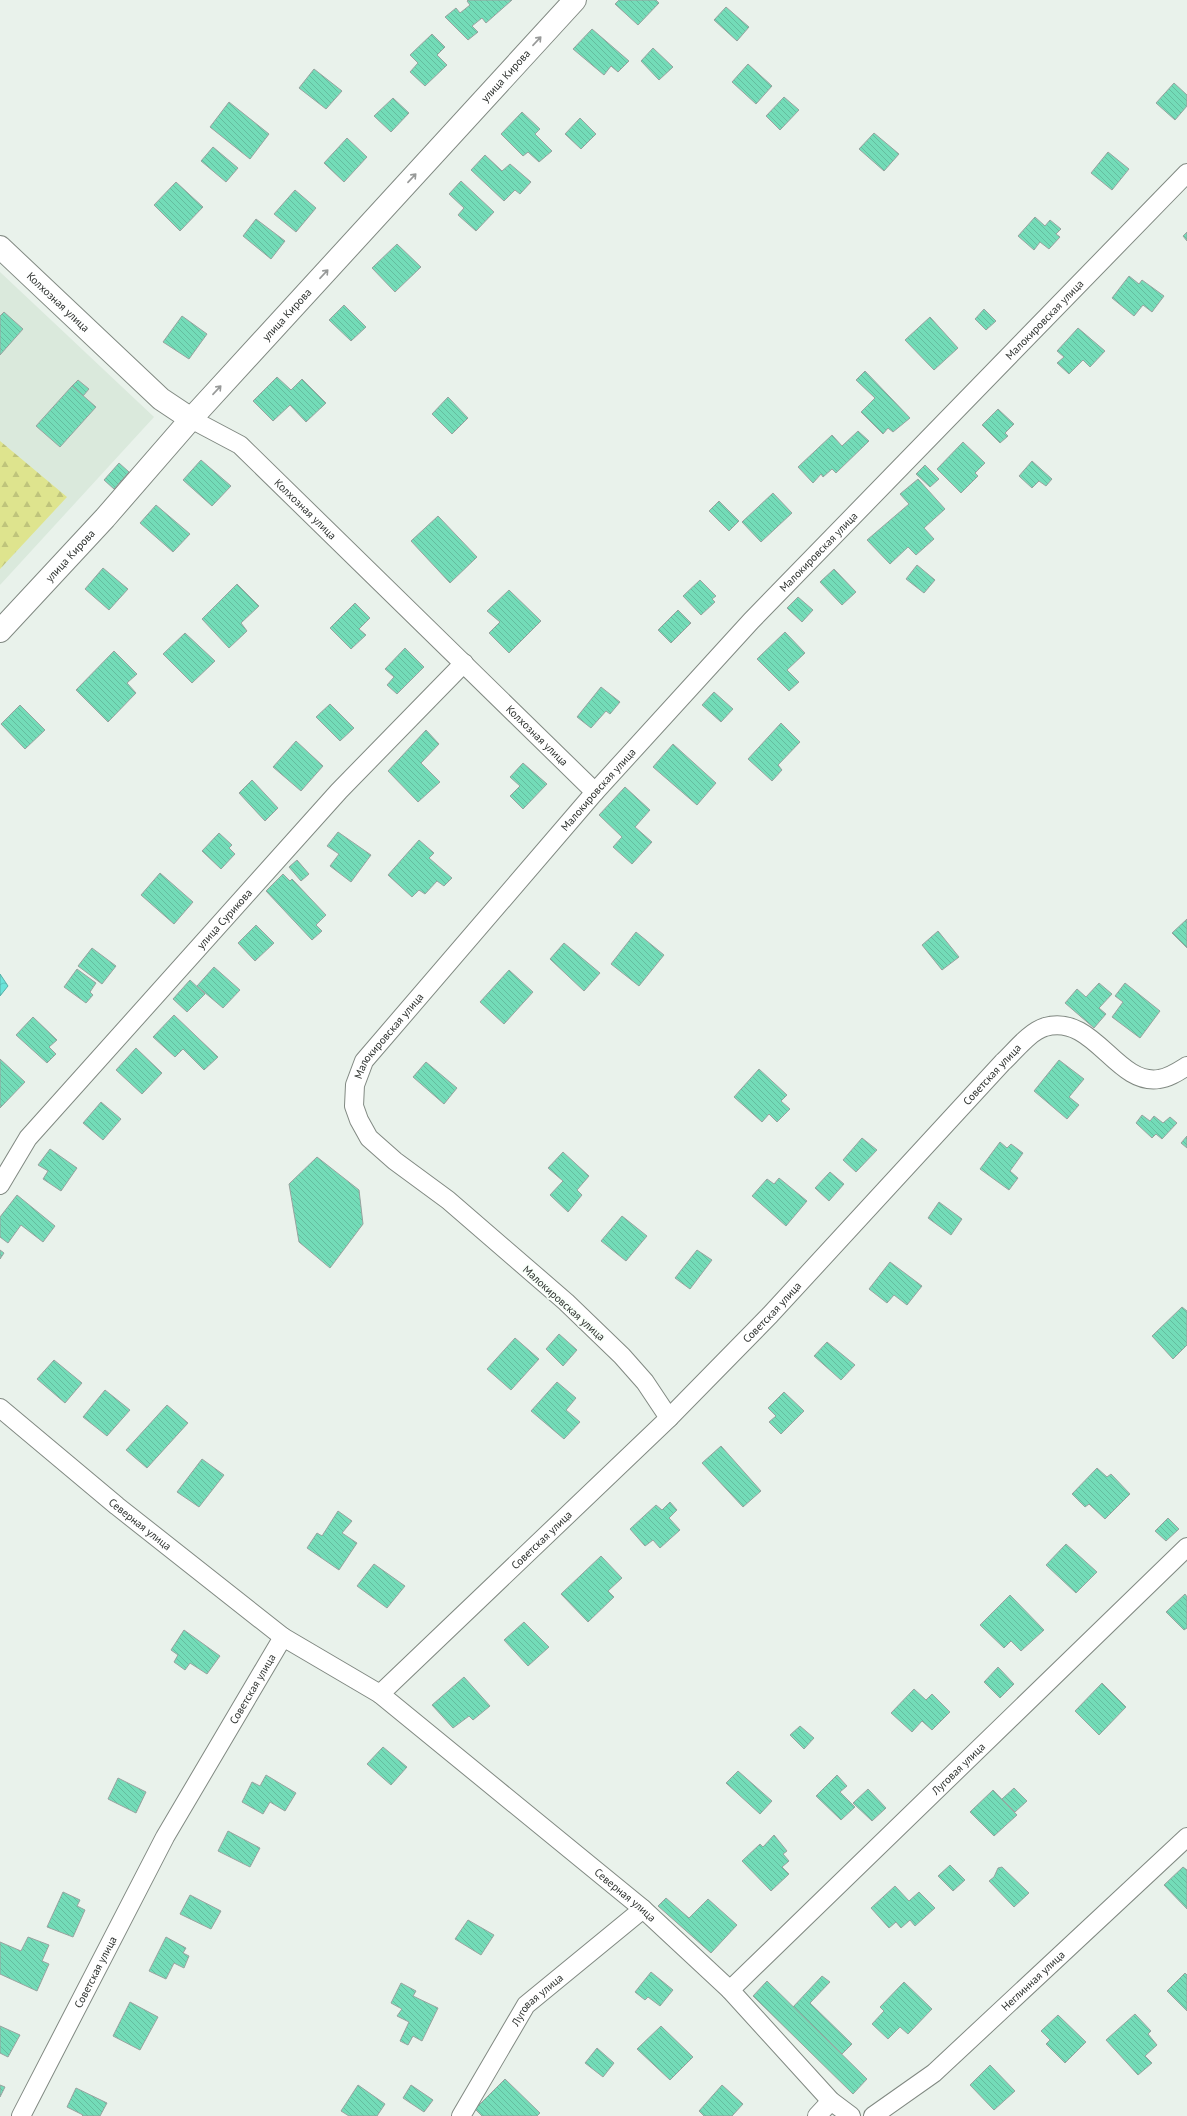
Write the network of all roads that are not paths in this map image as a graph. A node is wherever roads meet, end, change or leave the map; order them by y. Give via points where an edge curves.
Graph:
1 (575, 0) edge
2 (1187, 173) edge
3 (0, 247) edge
4 (191, 419) junction
5 (0, 631) edge
6 (464, 663) junction
7 (595, 792) junction
8 (1187, 1066) edge
9 (0, 1185) edge
10 (0, 1408) edge
11 (669, 1418) junction
12 (1187, 1547) edge
13 (283, 1637) junction
14 (380, 1694) junction
15 (1187, 1837) edge
16 (643, 1909) junction
17 (730, 1990) junction
18 (831, 2101) junction
19 (21, 2116) edge
20 (461, 2116) edge
21 (817, 2116) edge
22 (851, 2116) edge
23 (873, 2116) edge

4 -> 1 street, улица Кирова
2 - 7 street, Малокировская улица via 751,621
3 - 4 street, Колхозная улица via 161,399
4 - 5 street, улица Кирова via 105,518
4 - 6 street, Колхозная улица via 240,445
6 - 7 street, Колхозная улица
6 - 9 street, улица Сурикова via 339,791 48,1115 28,1138
7 - 11 street, Малокировская улица via 364,1061 355,1085 354,1106 369,1138 395,1161 448,1200 566,1302 622,1356 645,1382
8 - 11 street, Советская улица via 1159,1079 1146,1078 1134,1074 1090,1037 1075,1029 1060,1025 1044,1027 1030,1036 770,1316
10 - 13 street, Северная улица via 117,1506
11 - 14 street, Советская улица
12 - 17 street, Луговая улица
13 - 14 street
13 - 19 street, Советская улица via 165,1837
14 - 16 street, Северная улица
15 - 23 street, Неглинная улица via 934,2073
16 - 17 street, Северная улица
16 - 20 street, Луговая улица via 526,2005
17 - 18 street, Северная улица
18 - 21 street
18 - 22 street, Северная улица

